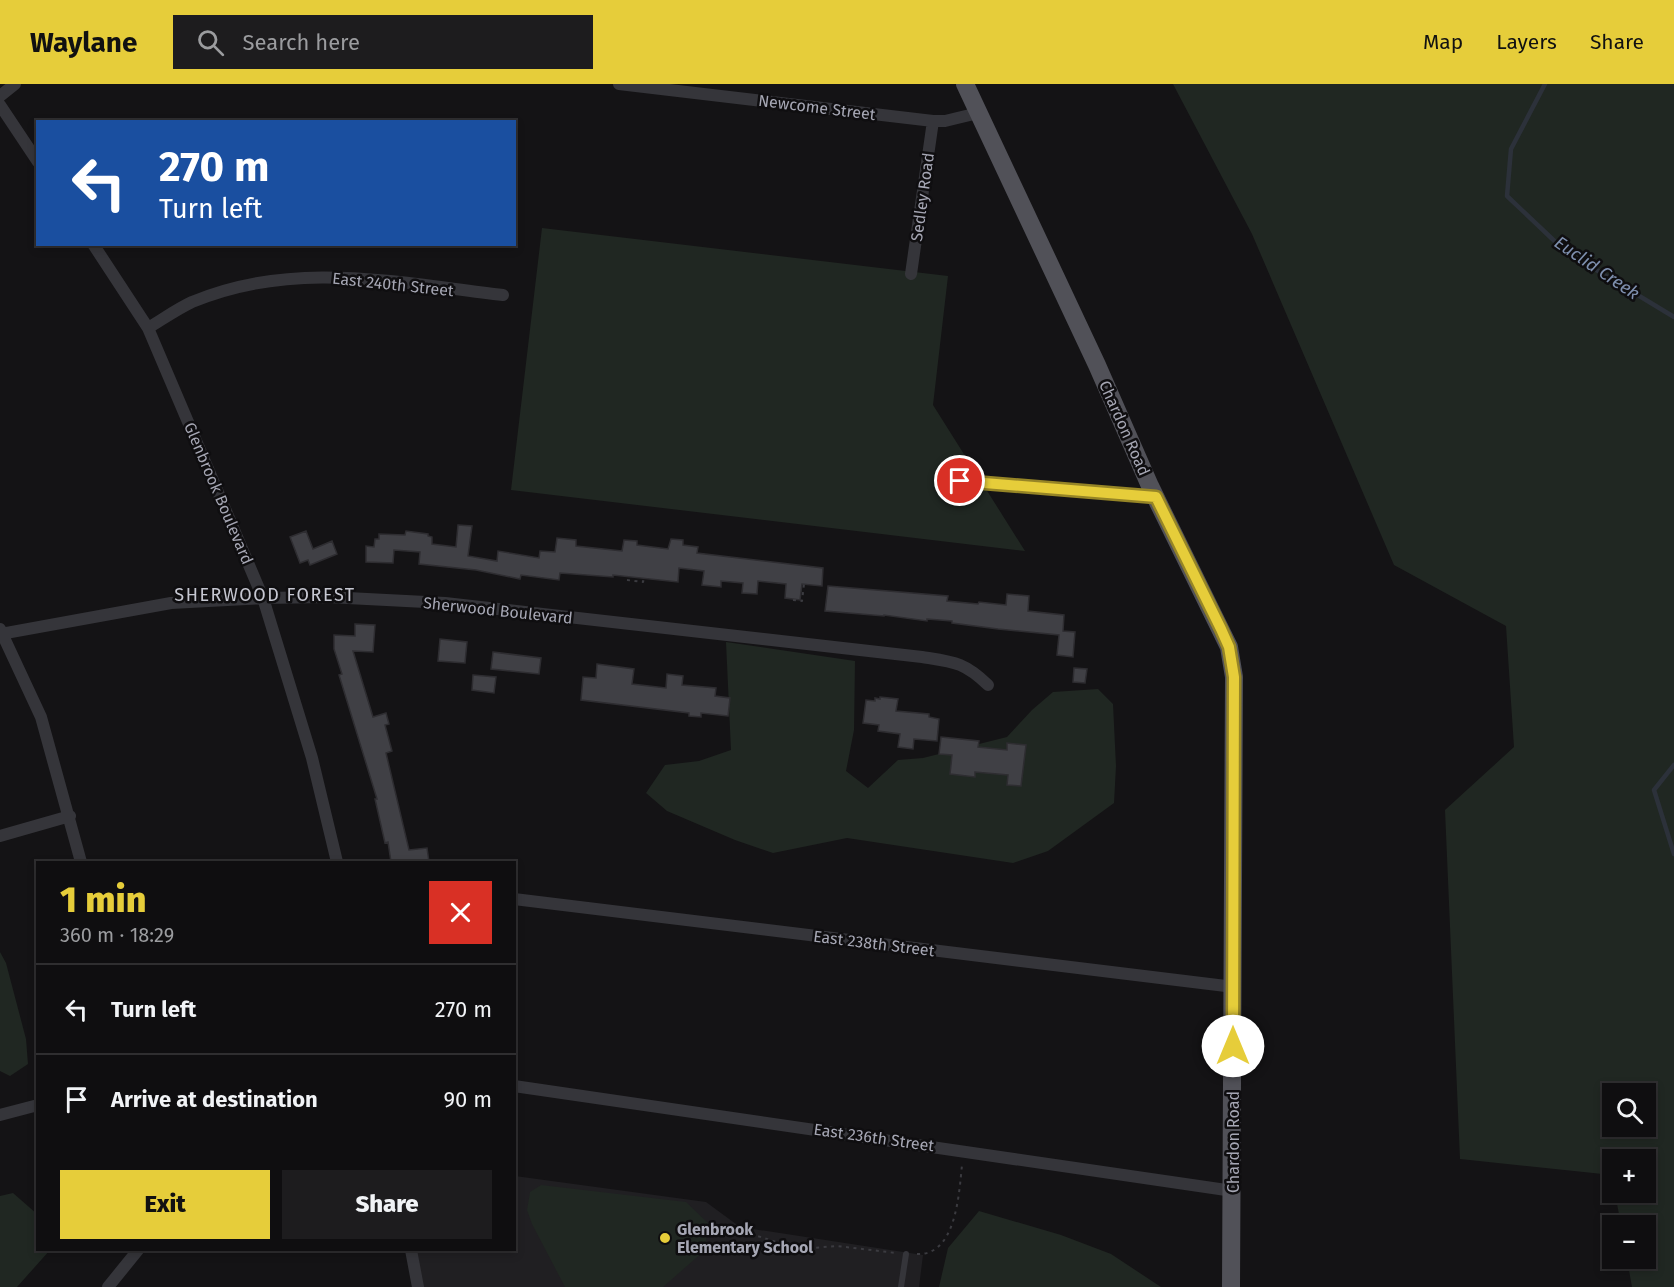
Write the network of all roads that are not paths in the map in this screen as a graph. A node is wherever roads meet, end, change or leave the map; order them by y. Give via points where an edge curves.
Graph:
1 (15, 84) edge
2 (619, 84) edge
3 (965, 84) edge
4 (0, 96) edge
5 (0, 105) edge
6 (978, 113) junction
7 (933, 121) junction
8 (36, 159) edge
9 (94, 246) edge
10 (911, 274) dead end
11 (503, 296) dead end
12 (148, 328) junction
13 (960, 481) dead end
14 (1156, 497) junction
15 (263, 598) junction
16 (1, 632) edge
17 (988, 685) dead end
18 (69, 816) junction
19 (0, 836) edge
20 (81, 861) edge
21 (337, 861) edge
22 (516, 898) edge
23 (1234, 987) junction
24 (516, 1086) edge
25 (36, 1106) edge
26 (0, 1115) edge
27 (1233, 1191) junction
28 (137, 1251) edge
29 (411, 1251) edge
30 (906, 1254) road end
31 (108, 1287) edge
32 (419, 1287) edge
33 (901, 1287) edge
34 (1232, 1287) edge

1 - 4 street
2 - 7 street, Newcome Street
3 - 6 main road, Chardon Road
5 - 8 street
6 - 7 street, Newcome Street
6 - 14 main road, Chardon Road
7 - 10 street, Sedley Road
9 - 12 street, Glenbrook Boulevard
11 - 12 street, East 240th Street via 342,276 282,278 191,303
12 - 15 street, Glenbrook Boulevard
13 - 14 lane
14 - 23 main road, Chardon Road via 1229,647 1234,677
15 - 16 street, Sherwood Boulevard via 171,603
15 - 17 street, Sherwood Boulevard via 444,603 922,657 966,666
15 - 21 street, Glenbrook Boulevard via 312,758
16 - 18 street via 40,717
18 - 19 street
18 - 20 street
22 - 23 street, East 238th Street
23 - 27 main road, Chardon Road
24 - 27 street, East 236th Street
25 - 26 street
27 - 34 main road, Chardon Road
28 - 31 street
29 - 32 street
30 - 33 lane

